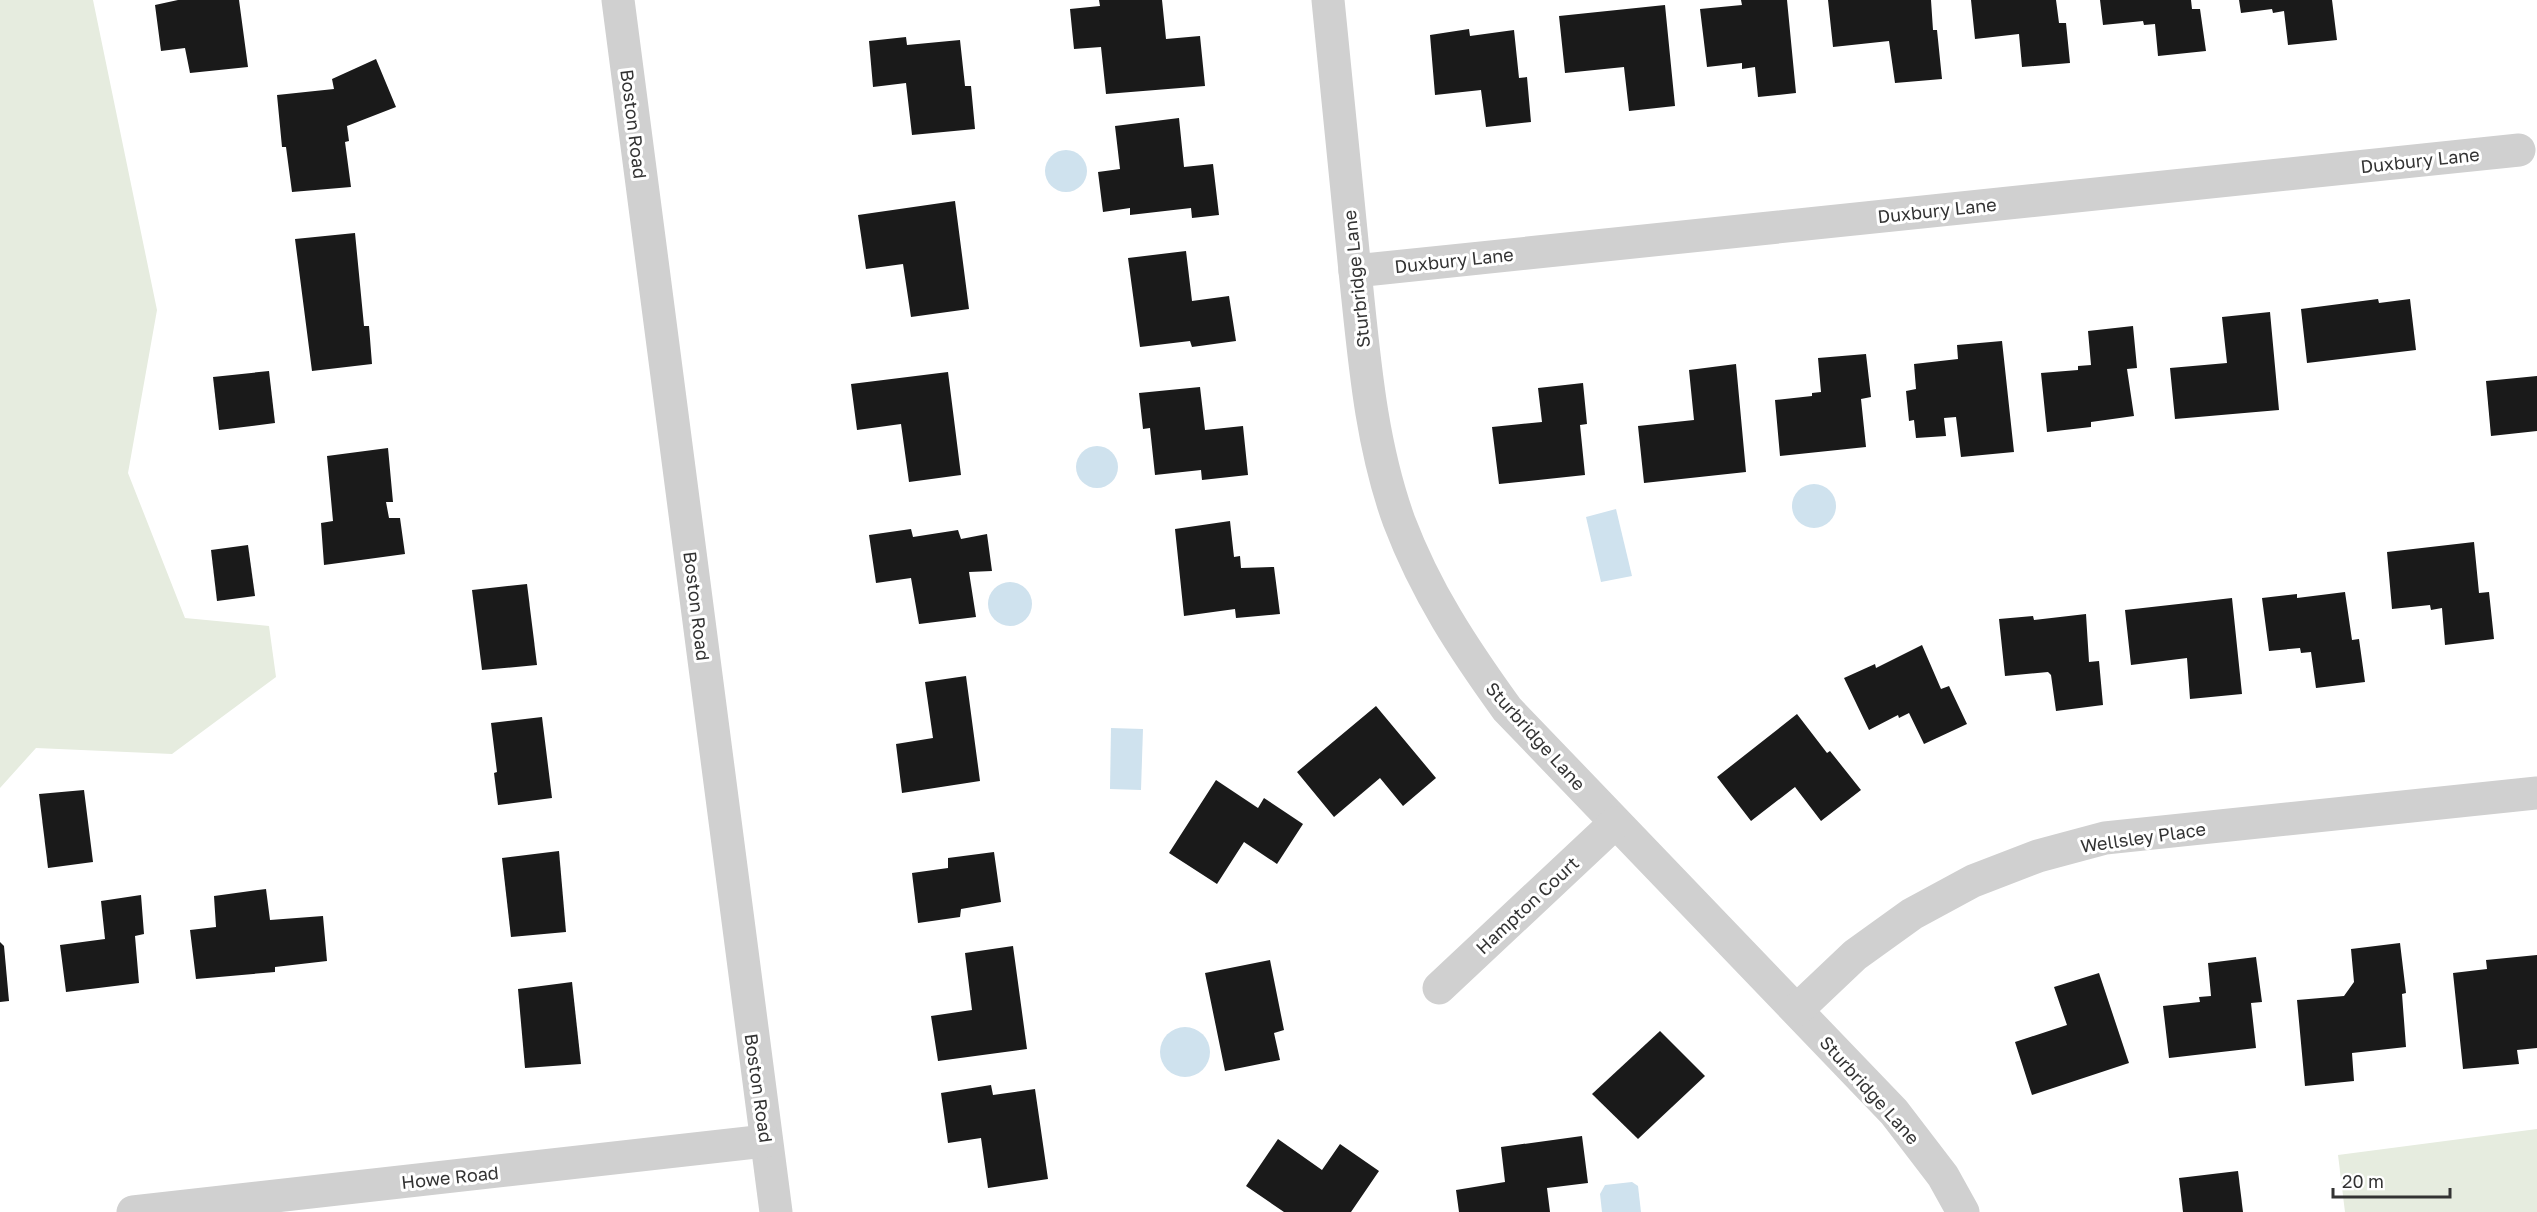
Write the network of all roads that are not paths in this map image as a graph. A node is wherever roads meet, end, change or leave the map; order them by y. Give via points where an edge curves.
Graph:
1 (618, 0) edge
2 (1328, 0) edge
3 (2519, 150) dead end
4 (1355, 271) junction
5 (2537, 794) edge
6 (1615, 822) junction
7 (1439, 988) dead end
8 (1797, 1010) junction
9 (766, 1142) junction
10 (133, 1212) edge
11 (776, 1212) edge
12 (1963, 1212) edge

1 - 9 street, Boston Road
2 - 4 street, Sturbridge Lane
3 - 4 street, Duxbury Lane
4 - 6 street, Sturbridge Lane via 1378,446 1399,520 1429,590 1462,647 1507,709
5 - 8 street, Wellsley Place via 2105,838 2038,856 1973,881 1912,914 1855,955
6 - 7 street, Hampton Court
6 - 8 street, Sturbridge Lane
8 - 12 street, Sturbridge Lane via 1894,1112 1943,1176
9 - 10 street, Howe Road
9 - 11 street, Boston Road

